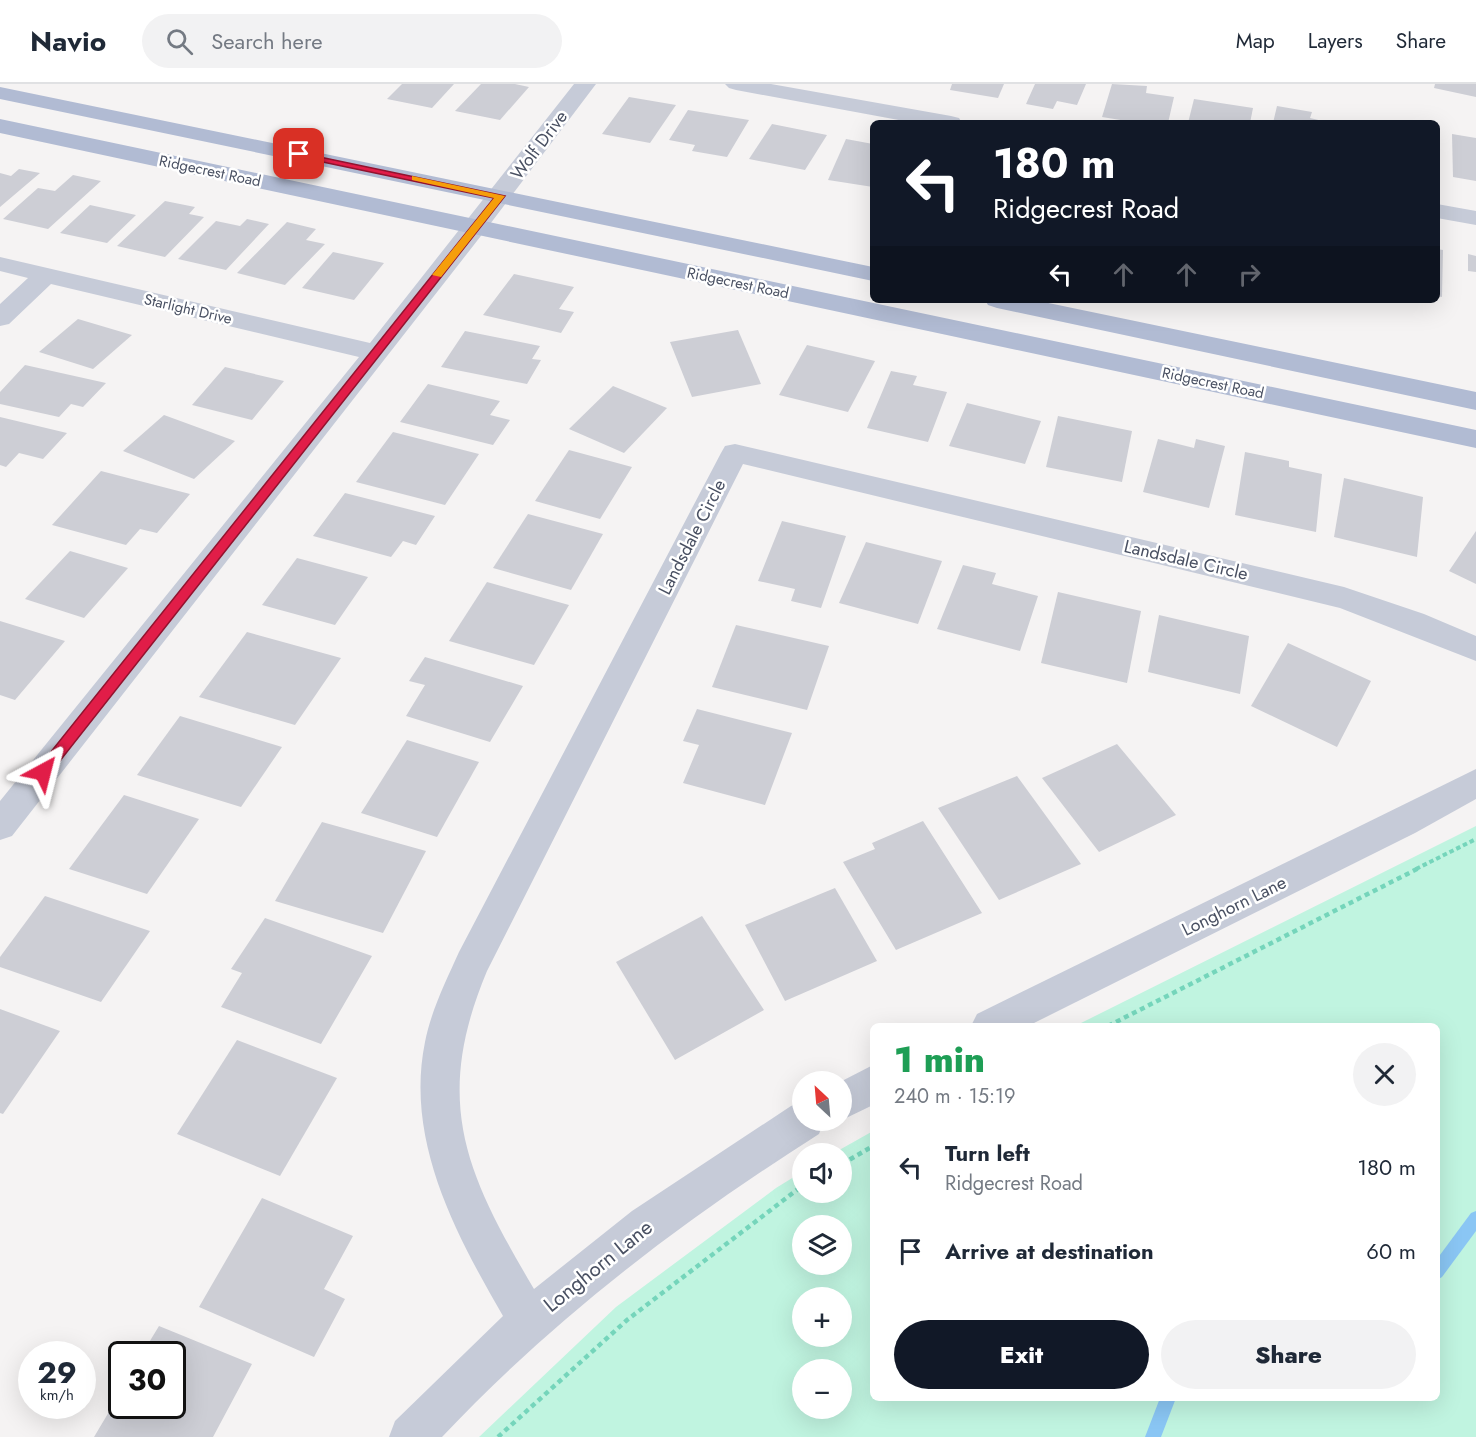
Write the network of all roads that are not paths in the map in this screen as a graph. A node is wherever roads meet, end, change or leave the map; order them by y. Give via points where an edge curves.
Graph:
1 (585, 84) edge
2 (736, 84) edge
3 (0, 93) edge
4 (934, 120) edge
5 (0, 126) edge
6 (500, 196) junction
7 (1440, 212) edge
8 (1476, 218) edge
9 (476, 227) junction
10 (0, 264) edge
11 (870, 273) edge
12 (46, 275) junction
13 (1011, 303) edge
14 (0, 318) edge
15 (376, 353) junction
16 (1476, 401) edge
17 (1476, 439) edge
18 (1476, 649) edge
19 (1476, 783) edge
20 (0, 826) edge
21 (996, 1023) edge
22 (870, 1086) edge
23 (852, 1096) edge
24 (792, 1128) edge
25 (529, 1322) junction
26 (411, 1437) edge

1 - 6 street, Wolf Drive
2 - 4 street
3 - 6 main road, Ridgecrest Road
5 - 9 main road, Ridgecrest Road
6 - 9 street, Wolf Drive
6 - 11 main road, Ridgecrest Road
7 - 8 street
9 - 15 street, Wolf Drive
9 - 17 main road, Ridgecrest Road
10 - 12 street, Starlight Drive
12 - 14 street
12 - 15 street, Starlight Drive
13 - 16 main road
15 - 20 street, Wolf Drive
18 - 25 street, Landsdale Circle via 1344,598 735,453 472,964 444,1043 439,1081 441,1119 452,1163 481,1238
19 - 21 street, Longhorn Lane via 1403,823
22 - 23 street
24 - 25 street, Longhorn Lane via 682,1199
25 - 26 street, Longhorn Lane

